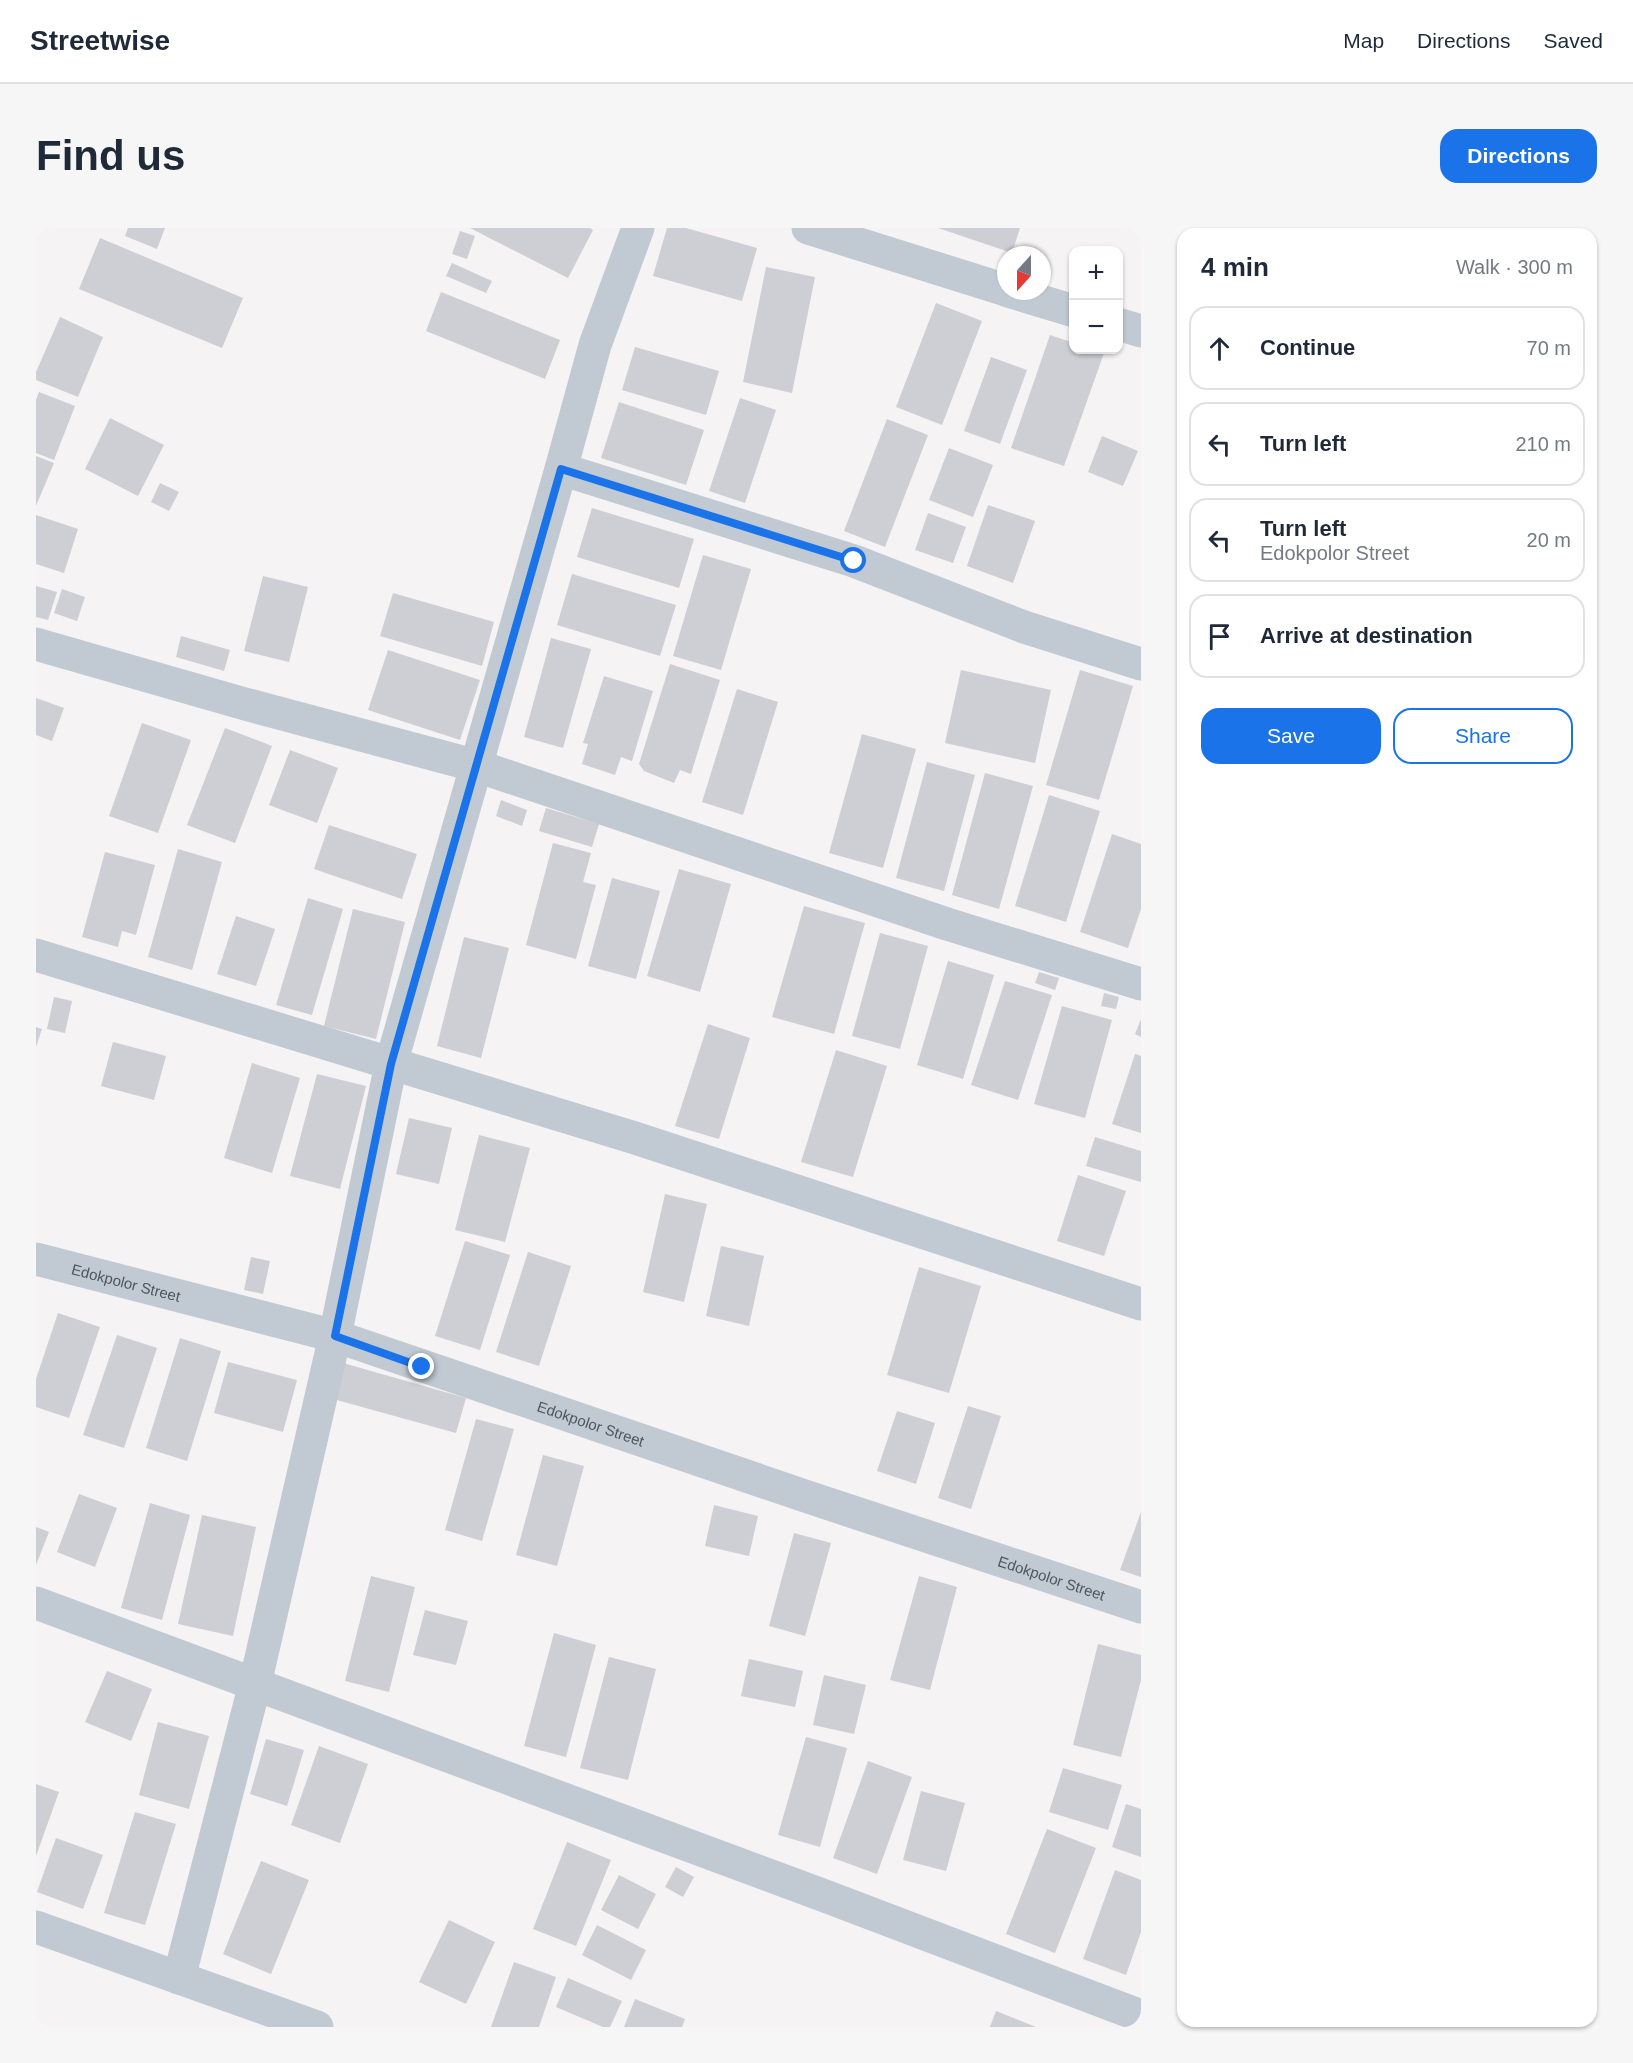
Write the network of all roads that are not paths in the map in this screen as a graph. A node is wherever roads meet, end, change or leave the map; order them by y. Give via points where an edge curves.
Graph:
1 (638, 228) edge
2 (808, 228) edge
3 (997, 288) edge
4 (1037, 300) edge
5 (1069, 310) edge
6 (1123, 325) edge
7 (1141, 331) edge
8 (561, 469) junction
9 (36, 644) edge
10 (1141, 664) edge
11 (477, 766) junction
12 (36, 955) edge
13 (1141, 984) edge
14 (391, 1064) junction
15 (36, 1259) edge
16 (1141, 1304) edge
17 (335, 1336) junction
18 (36, 1603) edge
19 (1141, 1607) edge
20 (255, 1684) junction
21 (36, 1927) edge
22 (179, 1978) junction
23 (1141, 2016) edge
24 (317, 2027) edge

1 - 8 street via 595,345
2 - 3 street
4 - 5 street
6 - 7 street
8 - 10 street via 854,561 1024,627
8 - 11 street
9 - 11 street
11 - 13 street via 936,920
11 - 14 street
12 - 14 street
14 - 16 street via 635,1138
14 - 17 street
15 - 17 street, Edokpolor Street
17 - 19 street, Edokpolor Street
17 - 20 street
18 - 20 street
20 - 22 street
20 - 23 street
21 - 22 street
22 - 24 street

